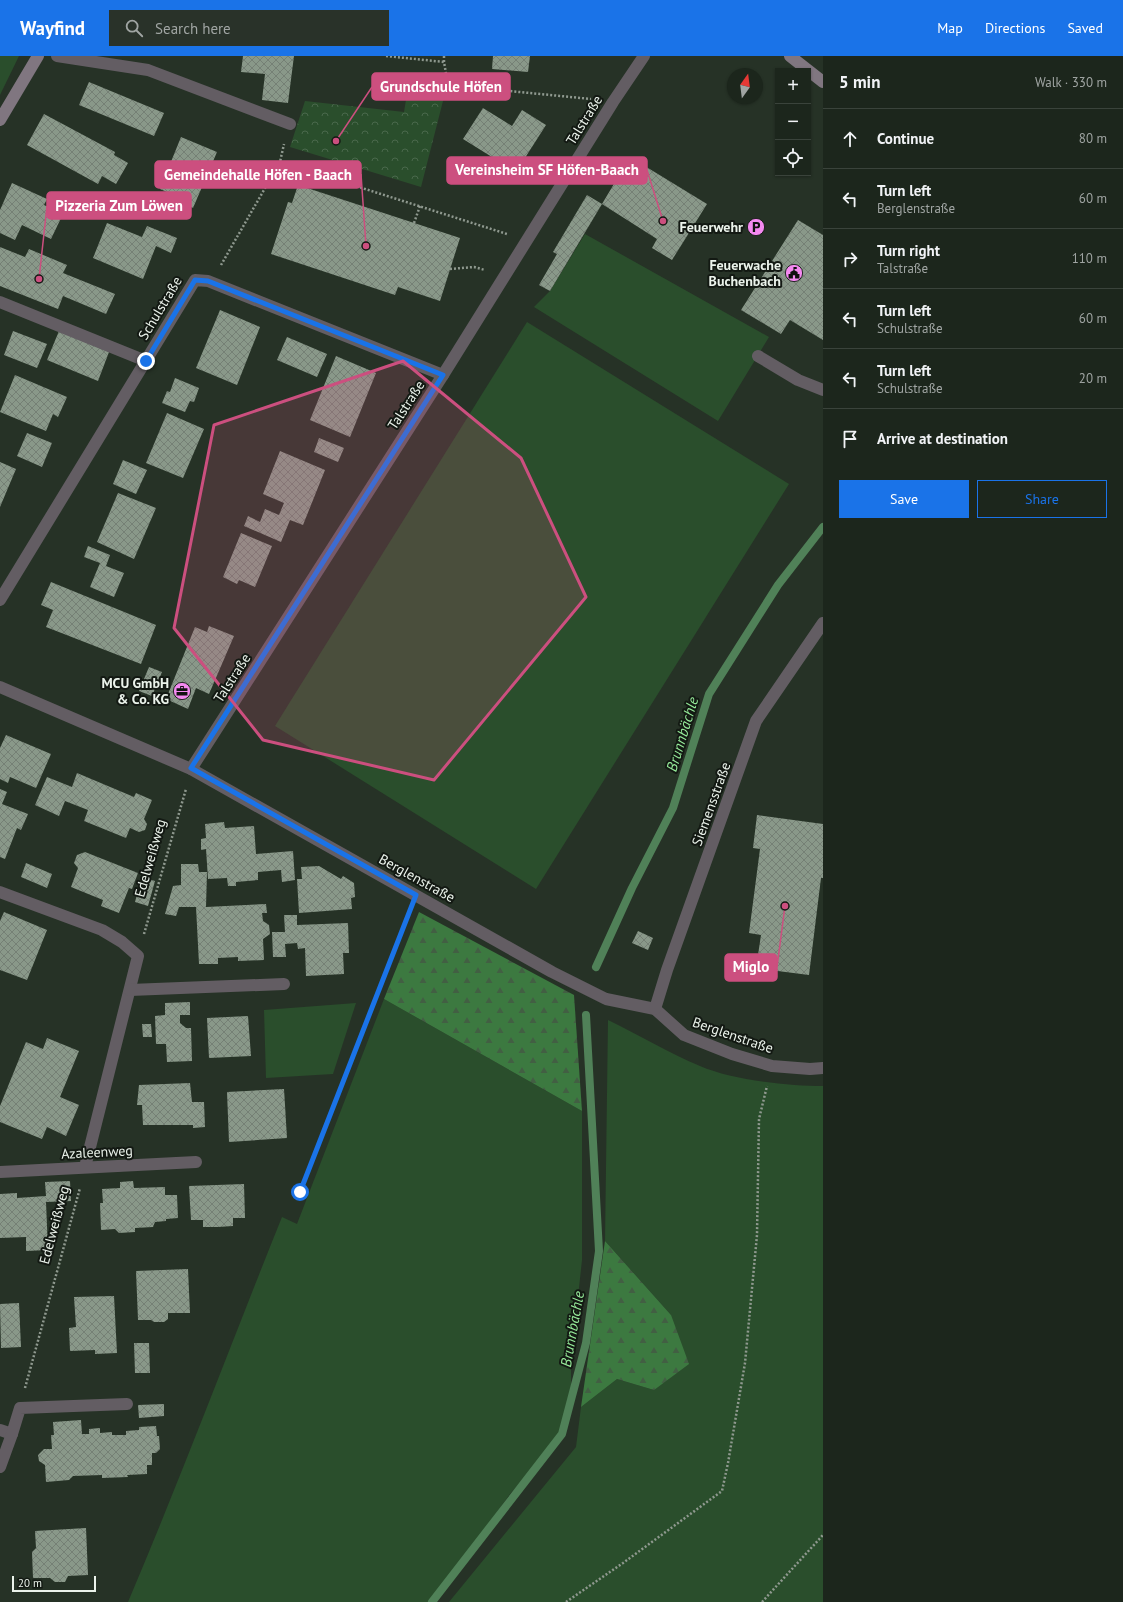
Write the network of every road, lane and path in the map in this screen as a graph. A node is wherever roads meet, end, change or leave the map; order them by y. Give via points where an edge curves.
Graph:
1 (38, 56) edge
2 (57, 56) edge
3 (386, 56) edge
4 (444, 56) edge
5 (644, 56) edge
6 (790, 56) edge
7 (444, 62) junction
8 (823, 82) edge
9 (613, 102) junction
10 (0, 120) edge
11 (290, 124) joint
12 (280, 162) junction
13 (420, 206) junction
14 (414, 223) dead end
15 (527, 241) junction
16 (474, 267) dead end
17 (450, 269) dead end
18 (208, 281) junction
19 (0, 302) edge
20 (758, 356) dead end
21 (146, 361) junction
22 (443, 375) junction
23 (823, 390) edge
24 (0, 600) edge
25 (823, 623) edge
26 (0, 687) edge
27 (191, 768) junction
28 (0, 892) edge
29 (416, 895) junction
30 (138, 956) junction
31 (284, 984) dead end
32 (130, 990) junction
33 (655, 1009) junction
34 (772, 1066) junction
35 (823, 1068) edge
36 (196, 1162) dead end
37 (85, 1168) junction
38 (0, 1172) edge
39 (300, 1192) dead end
40 (127, 1404) dead end
41 (20, 1408) junction
42 (0, 1430) edge
43 (12, 1434) junction
44 (0, 1467) edge
45 (823, 1535) edge
46 (566, 1602) edge
47 (762, 1602) edge

1 - 10 street
2 - 11 street via 148,70
3 - 7 path
4 - 7 path
5 - 9 street, Talstraße
6 - 8 street
7 - 9 path via 448,85
9 - 15 street, Talstraße
11 - 12 path
12 - 13 path
12 - 18 path via 223,263
13 - 14 path
13 - 15 path
15 - 22 street, Talstraße
16 - 17 path
18 - 21 street, Schulstraße via 195,280
18 - 22 street
19 - 21 street
20 - 23 street via 798,380
21 - 24 street, Schulstraße
22 - 27 street, Talstraße
25 - 33 street, Siemensstraße via 756,721
26 - 27 street, Berglenstraße
27 - 29 street, Berglenstraße
27 - 30 path, Edelweißweg
28 - 30 street via 102,930
29 - 33 street, Berglenstraße via 552,972 606,999
29 - 39 path
30 - 32 street
31 - 32 street
32 - 37 street
33 - 34 street, Berglenstraße via 684,1035
34 - 35 street, Berglenstraße
34 - 46 path via 759,1119 757,1235 745,1363 722,1491
36 - 37 street, Azaleenweg
37 - 38 street, Azaleenweg
37 - 41 path, Edelweißweg
40 - 41 street
41 - 43 street
42 - 43 street
43 - 44 street
45 - 47 path

